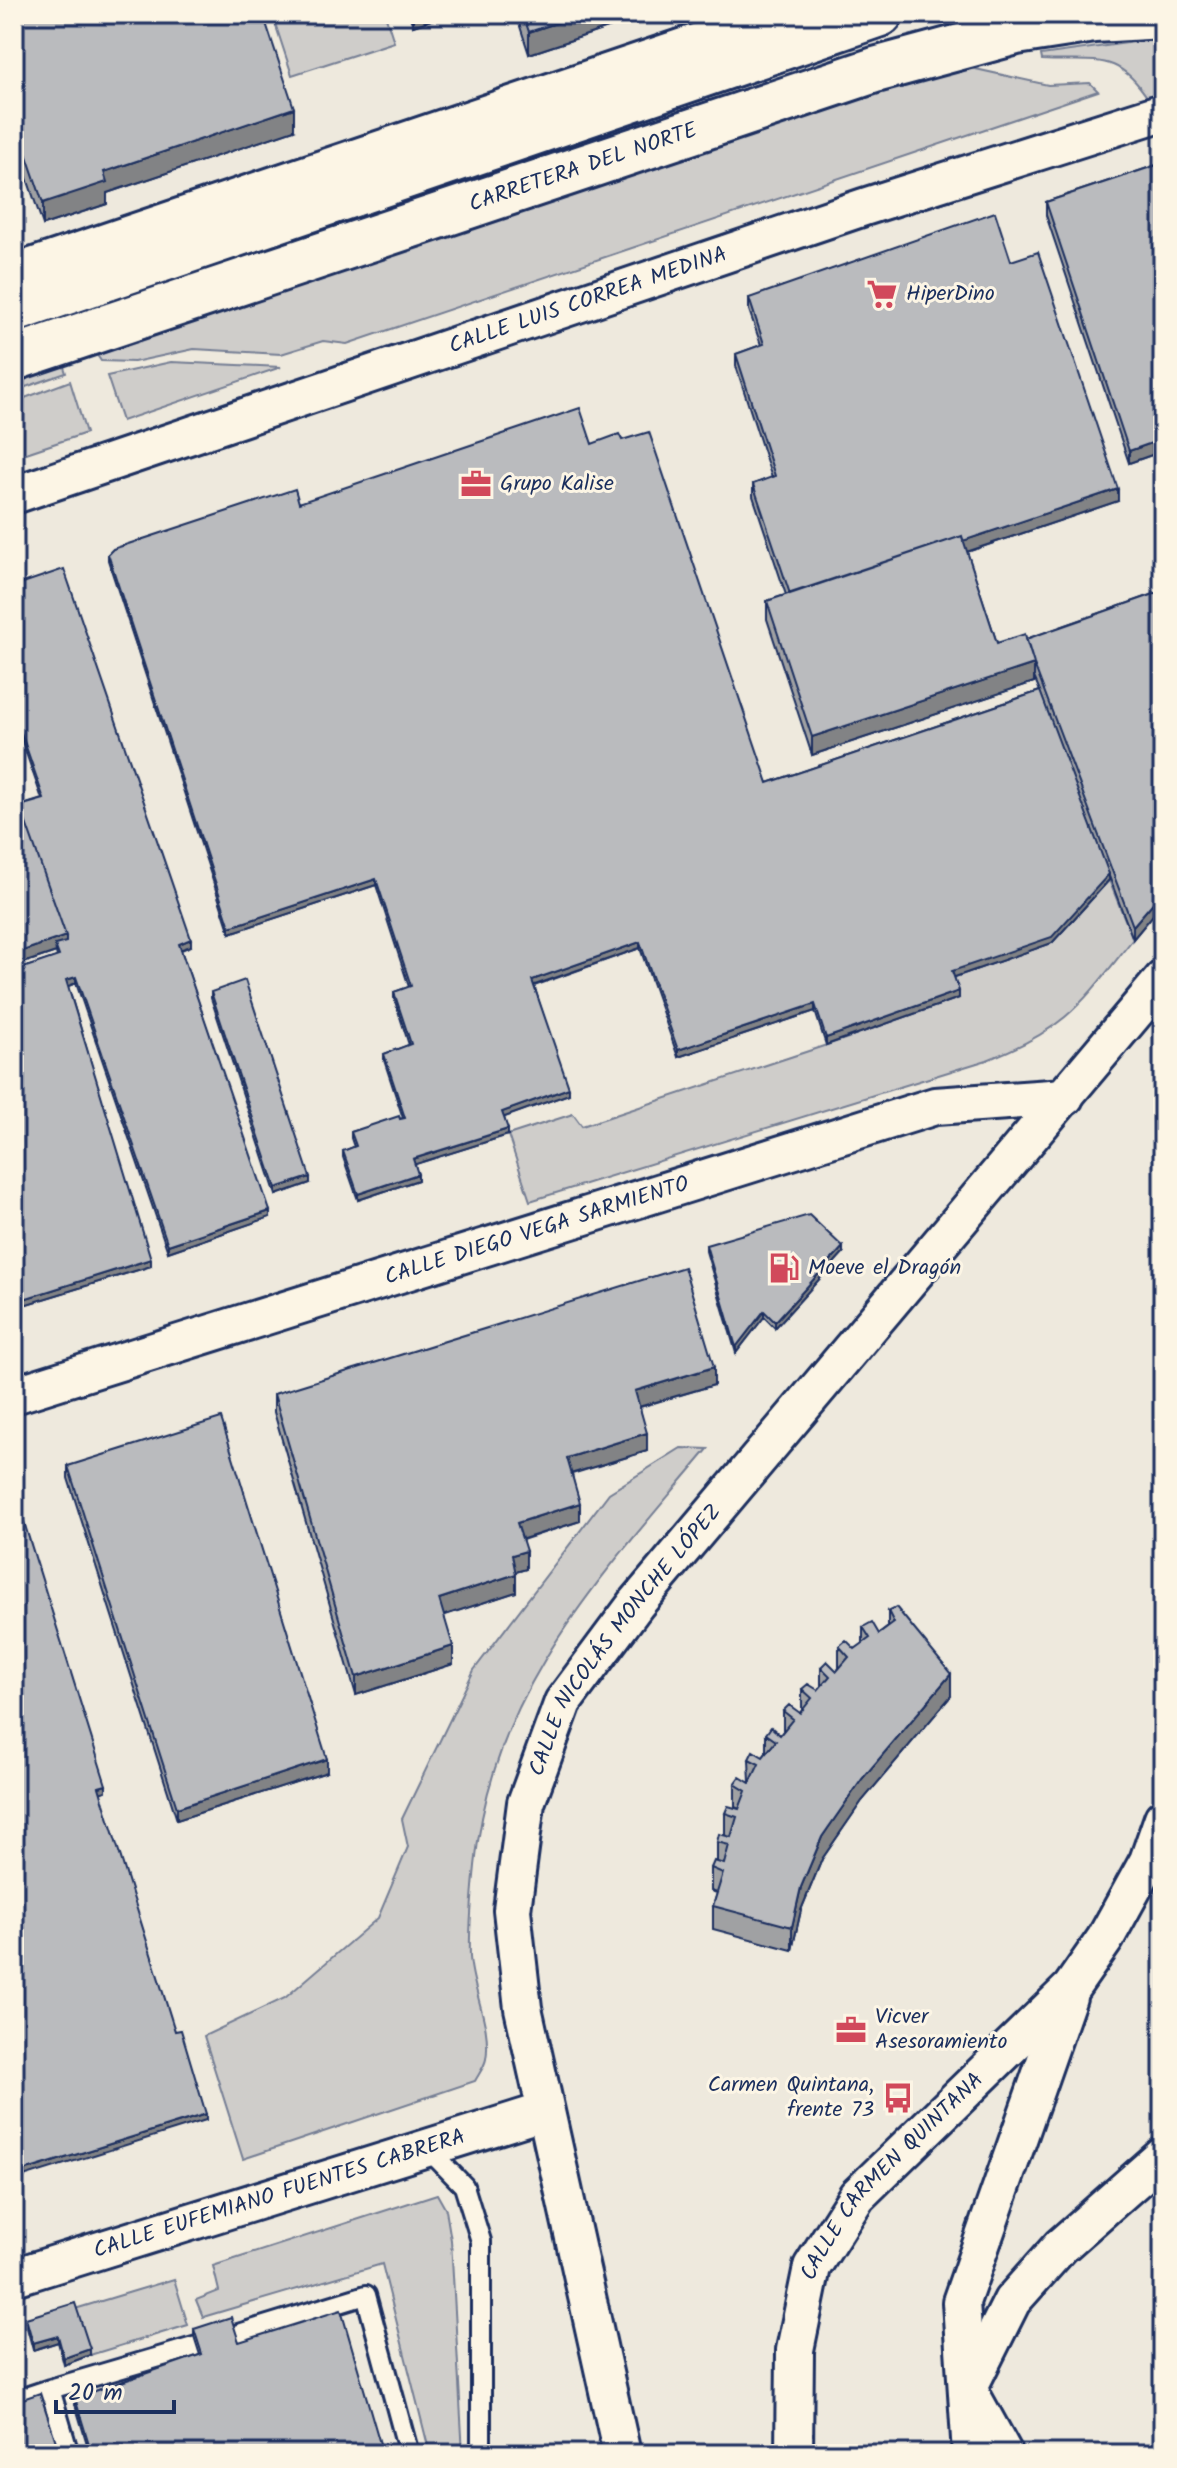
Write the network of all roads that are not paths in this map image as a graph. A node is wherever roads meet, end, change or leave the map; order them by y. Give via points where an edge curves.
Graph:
1 (781, 14) edge
2 (880, 14) edge
3 (1163, 16) edge
4 (1163, 112) edge
5 (14, 273) edge
6 (14, 310) edge
7 (14, 358) edge
8 (14, 495) edge
9 (1163, 979) edge
10 (1065, 1097) junction
11 (14, 1395) edge
12 (1163, 1818) edge
13 (1071, 1988) junction
14 (545, 2111) junction
15 (427, 2148) junction
16 (1163, 2156) edge
17 (14, 2277) edge
18 (235, 2335) edge
19 (197, 2346) edge
20 (50, 2389) junction
21 (968, 2389) junction
22 (14, 2401) edge
23 (69, 2454) edge
24 (409, 2454) edge
25 (481, 2454) edge
26 (622, 2454) edge
27 (794, 2454) edge
28 (971, 2454) edge
29 (1004, 2454) edge

1 - 5 street
2 - 6 street
3 - 7 street, CARRETERA DEL NORTE via 1016,32 875,70
4 - 8 street, CALLE LUIS CORREA MEDINA via 864,207
9 - 10 street, CALLE NICOLÁS MONCHE LÓPEZ
10 - 11 street, CALLE DIEGO VEGA SARMIENTO via 935,1106
10 - 14 street, CALLE NICOLÁS MONCHE LÓPEZ via 636,1604 563,1702 526,1803 512,1910 523,2008
12 - 13 street, CALLE CARMEN QUINTANA via 1148,1861
13 - 21 street via 961,2302
13 - 27 street, CALLE CARMEN QUINTANA via 857,2196 812,2267 795,2350
14 - 15 street, CALLE EUFEMIANO FUENTES CABRERA
14 - 26 street, CALLE NICOLÁS MONCHE LÓPEZ
15 - 17 street, CALLE EUFEMIANO FUENTES CABRERA
15 - 25 lane via 464,2186 481,2241
16 - 21 street via 1061,2246 1012,2301
18 - 24 lane via 366,2295
19 - 20 lane
20 - 22 lane
20 - 23 lane
21 - 28 street
21 - 29 street

